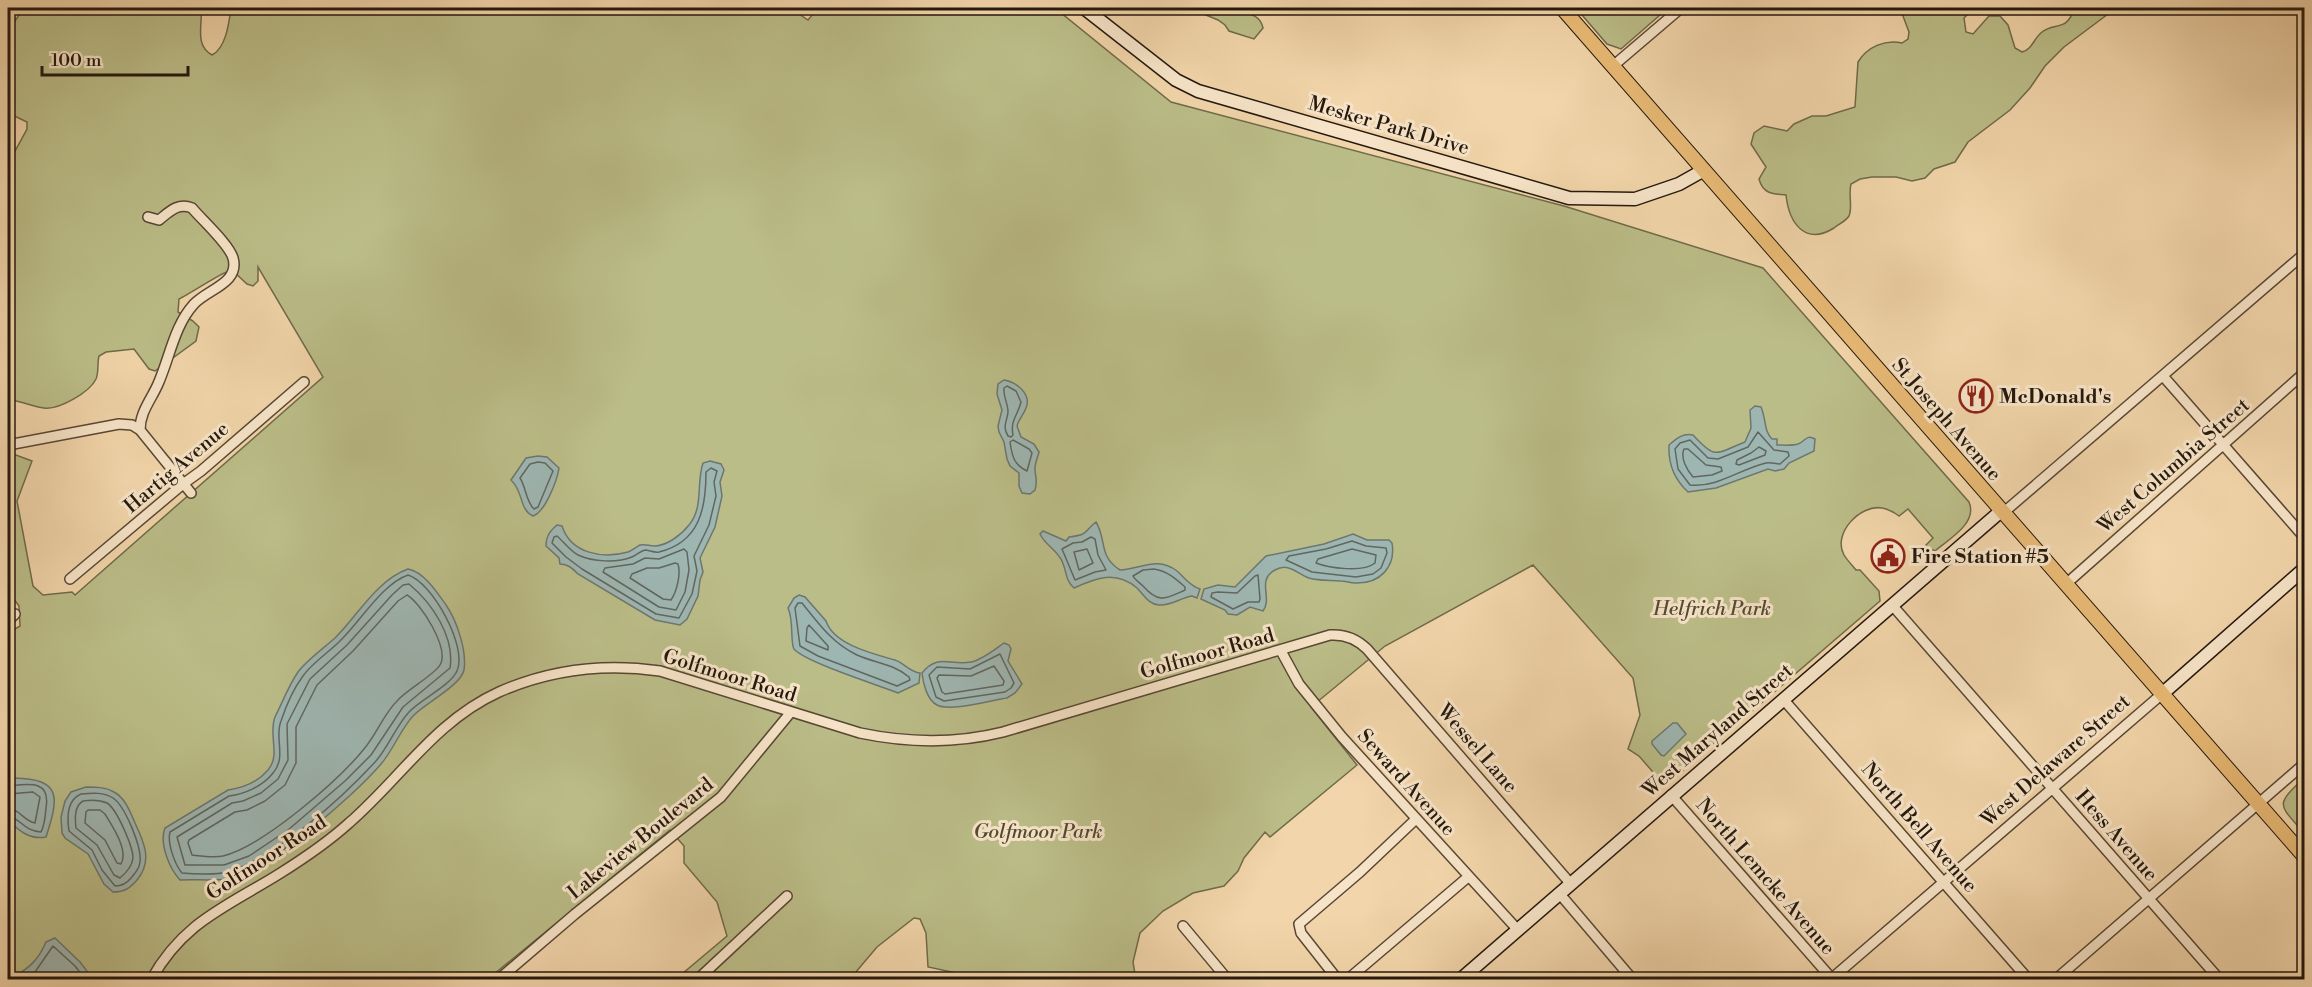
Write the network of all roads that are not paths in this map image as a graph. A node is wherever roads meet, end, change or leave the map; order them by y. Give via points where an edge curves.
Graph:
1 (1084, 8) edge
2 (1562, 8) edge
3 (1681, 8) edge
4 (1613, 66) junction
5 (1704, 170) junction
6 (148, 217) dead end
7 (2304, 254) edge
8 (2304, 373) edge
9 (2163, 376) junction
10 (304, 382) dead end
11 (140, 430) junction
12 (2223, 444) junction
13 (8, 445) edge
14 (183, 484) junction
15 (191, 493) dead end
16 (2002, 512) junction
17 (2304, 537) edge
18 (2304, 569) edge
19 (70, 579) dead end
20 (2066, 585) junction
21 (1892, 605) junction
22 (1356, 640) joint
23 (1281, 651) junction
24 (2162, 694) junction
25 (1783, 699) junction
26 (791, 712) junction
27 (2304, 764) edge
28 (2053, 789) junction
29 (1671, 795) junction
30 (2260, 804) junction
31 (1416, 819) junction
32 (2304, 856) edge
33 (1468, 877) junction
34 (1944, 881) junction
35 (1570, 883) junction
36 (1559, 892) junction
37 (787, 896) dead end
38 (2149, 898) junction
39 (1183, 926) dead end
40 (1517, 929) junction
41 (1831, 979) edge
42 (151, 980) edge
43 (498, 980) edge
44 (697, 980) edge
45 (1228, 980) edge
46 (1338, 980) edge
47 (1347, 980) edge
48 (1460, 980) edge
49 (1633, 980) edge
50 (2029, 980) edge
51 (2055, 980) edge
52 (2220, 980) edge

1 - 5 street, Mesker Park Drive via 1176,80 1198,91 1569,198 1635,199 1679,184
2 - 4 main road, St Joseph Avenue
3 - 4 street
4 - 5 main road, St Joseph Avenue
5 - 16 main road, St Joseph Avenue
6 - 11 street via 159,220 177,207 192,208 230,251 234,266 228,280 186,314 142,416
7 - 9 street, West Maryland Street
8 - 12 street, West Columbia Street
9 - 12 street
9 - 16 street, West Maryland Street
10 - 14 street, Hartig Avenue
11 - 13 street via 119,424
11 - 14 street
12 - 17 street
12 - 20 street, West Columbia Street
14 - 15 street
14 - 19 street, Hartig Avenue
16 - 20 main road, St Joseph Avenue
16 - 21 street, West Maryland Street
18 - 24 street, West Delaware Street
20 - 24 main road, St Joseph Avenue
21 - 25 street, West Maryland Street
21 - 28 street, Hess Avenue
22 - 23 street, Golfmoor Road via 1330,635
22 - 35 street, Wessel Lane
23 - 26 street, Golfmoor Road via 1003,732 949,741 891,739
23 - 31 street, Seward Avenue via 1299,684
24 - 28 street, West Delaware Street
24 - 30 main road, St Joseph Avenue
25 - 29 street, West Maryland Street
25 - 34 street, North Bell Avenue
26 - 42 street, Golfmoor Road via 680,675 632,667 563,671 513,686 461,714 431,738 348,825 303,859 198,922 169,950
26 - 43 street, Lakeview Boulevard via 722,797
27 - 30 street
28 - 34 street, West Delaware Street
28 - 38 street, Hess Avenue
29 - 35 street, West Maryland Street
29 - 41 street, North Lemcke Avenue
30 - 32 main road, St Joseph Avenue
30 - 38 street
31 - 33 street, Seward Avenue
31 - 46 street via 1299,924 1301,933
33 - 40 street, Seward Avenue
33 - 47 street
34 - 41 street, West Delaware Street
34 - 50 street, North Bell Avenue
35 - 36 street, West Maryland Street
36 - 40 street, West Maryland Street
36 - 49 street
37 - 44 street
38 - 51 street
38 - 52 street, Hess Avenue
39 - 45 street
40 - 48 street, West Maryland Street

